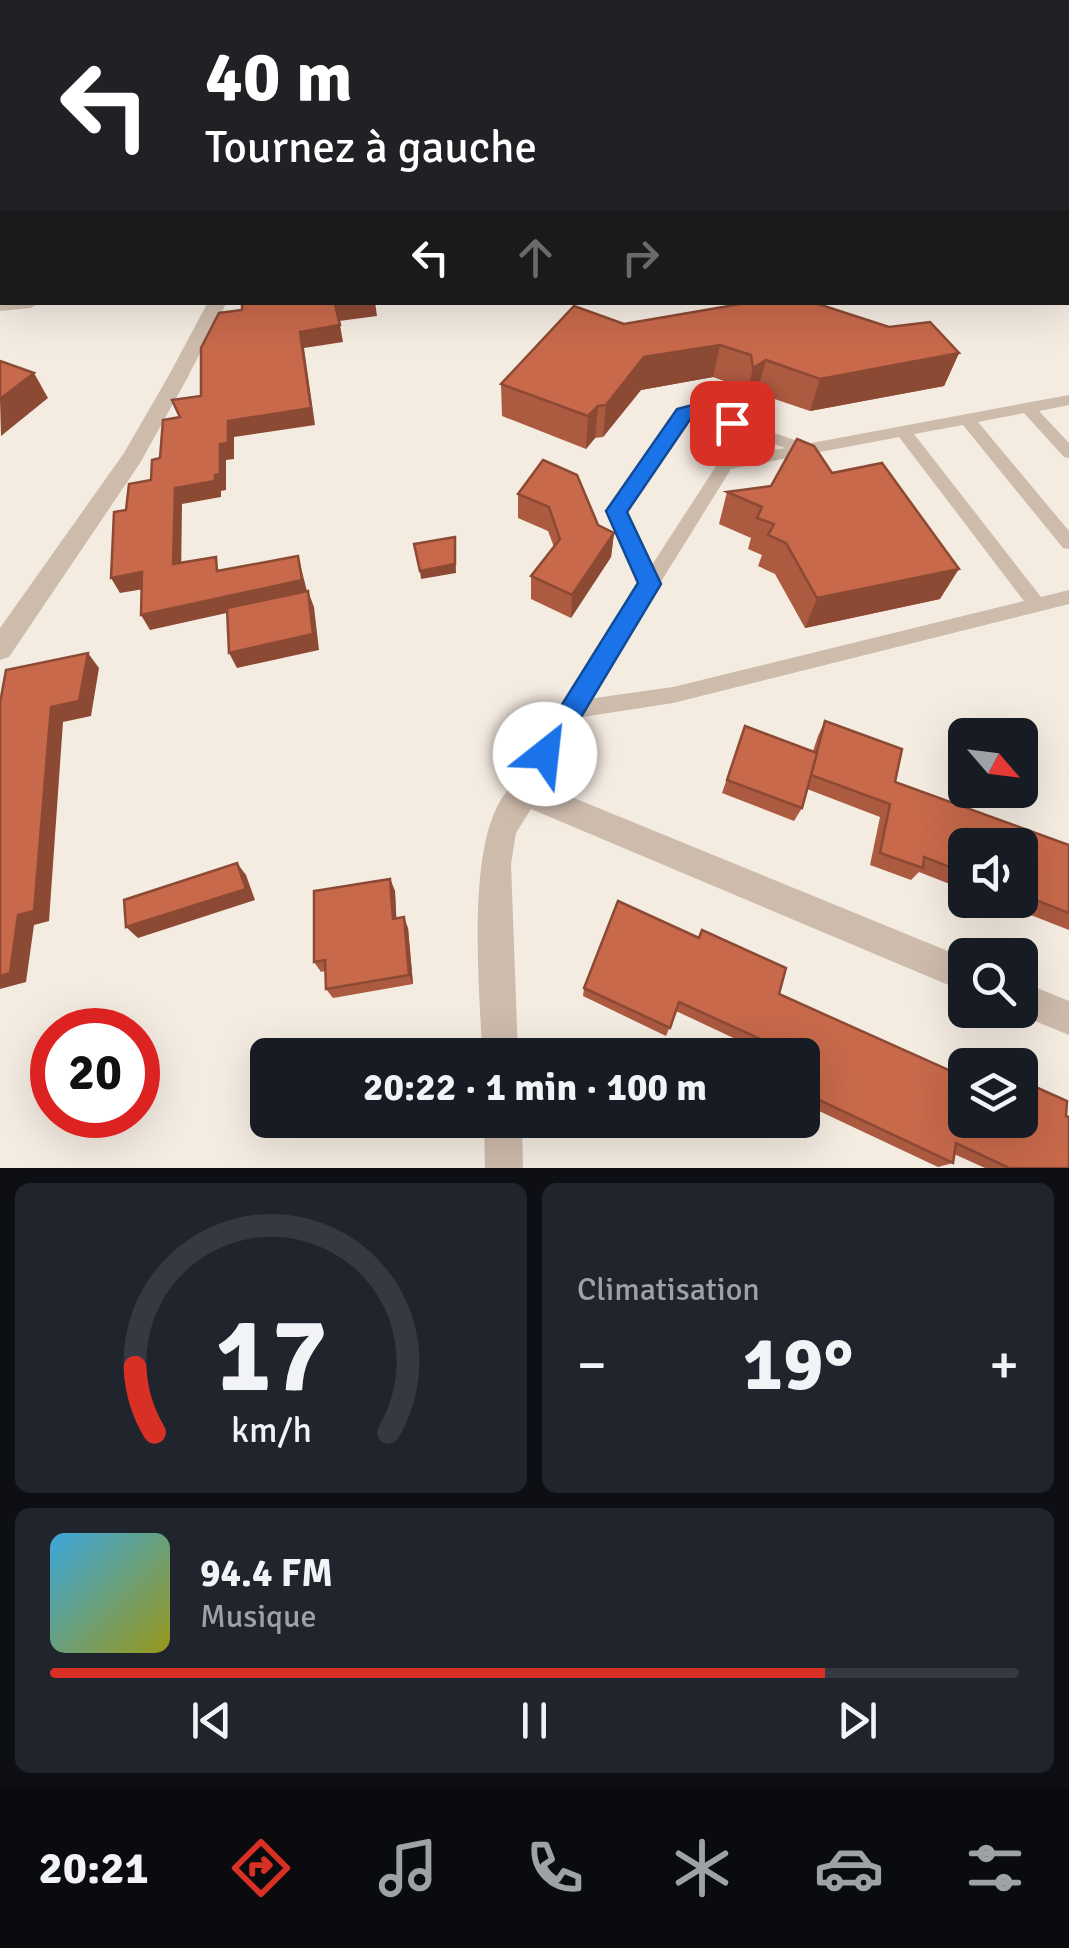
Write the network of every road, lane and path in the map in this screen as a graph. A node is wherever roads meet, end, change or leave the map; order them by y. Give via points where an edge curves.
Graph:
1 (216, 305) edge
2 (1069, 400) edge
3 (1028, 408) junction
4 (967, 419) junction
5 (903, 431) junction
6 (805, 449) junction
7 (1069, 452) edge
8 (1069, 543) edge
9 (649, 584) junction
10 (1069, 597) edge
11 (1036, 605) junction
12 (0, 649) edge
13 (570, 710) junction
14 (525, 792) junction
15 (948, 968) edge
16 (1038, 1005) edge
17 (1069, 1018) edge
18 (500, 1038) edge
19 (503, 1138) edge
20 (504, 1168) edge

1 - 12 street via 132,458
2 - 3 lane
3 - 4 lane
3 - 7 lane
4 - 5 lane
4 - 8 lane
5 - 6 lane
5 - 11 lane
6 - 9 lane via 726,464
6 - 9 lane via 696,410 684,414 616,511
9 - 13 lane
10 - 11 lane
11 - 13 lane via 673,695
13 - 14 lane
14 - 15 street
14 - 18 street via 502,828 495,864
16 - 17 street
19 - 20 street

